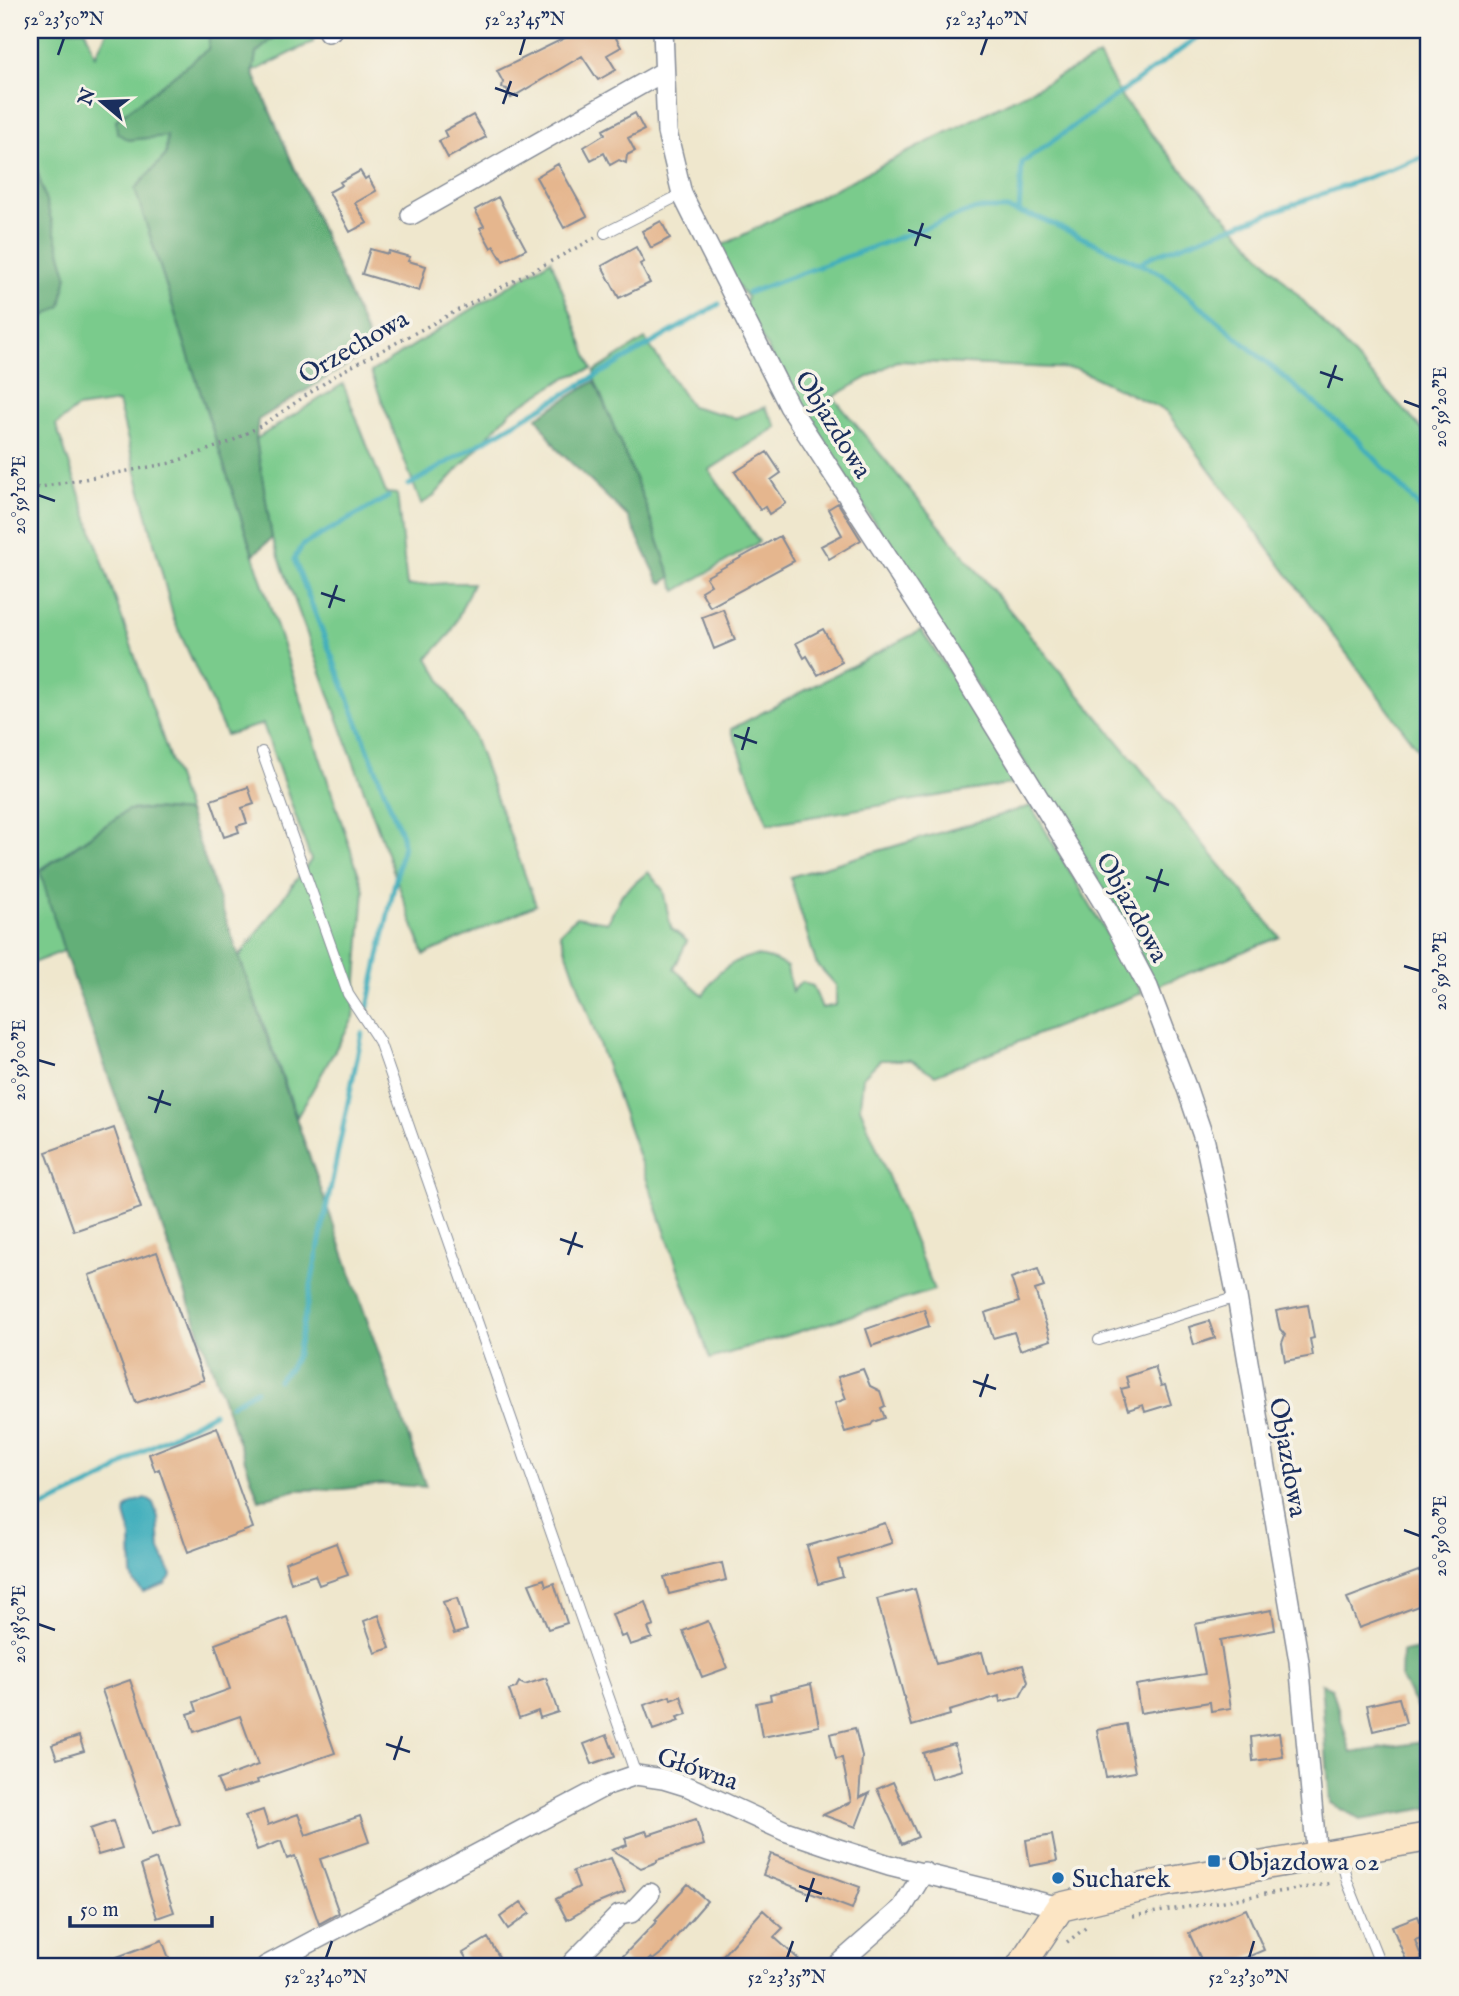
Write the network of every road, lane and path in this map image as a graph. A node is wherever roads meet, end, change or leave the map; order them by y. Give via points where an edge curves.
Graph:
1 (663, 30) edge
2 (663, 72) junction
3 (682, 194) junction
4 (411, 215) dead end
5 (605, 233) joint
6 (30, 489) edge
7 (262, 752) dead end
8 (1237, 1297) junction
9 (1099, 1340) dead end
10 (636, 1774) junction
11 (1429, 1837) edge
12 (1328, 1855) junction
13 (924, 1872) junction
14 (650, 1893) dead end
15 (1060, 1907) junction
16 (267, 1966) edge
17 (578, 1966) edge
18 (836, 1966) edge
19 (1021, 1966) edge
20 (1381, 1966) edge

1 - 2 street, Objazdowa
2 - 3 street, Objazdowa via 667,132
2 - 4 street
3 - 5 lane
3 - 8 street, Objazdowa via 789,406 1093,885 1148,987 1205,1142
5 - 6 path, Orzechowa via 339,373 230,442 171,463
7 - 10 lane via 348,994 379,1041
8 - 9 lane
8 - 12 street, Objazdowa
10 - 13 street, Główna via 689,1787 785,1831
10 - 16 street, Główna via 607,1785
11 - 12 main road
12 - 15 main road via 1166,1882
12 - 20 lane via 1347,1881
13 - 15 street, Główna
13 - 18 street via 902,1908
14 - 17 street via 631,1913 619,1915 573,1962
15 - 19 main road

